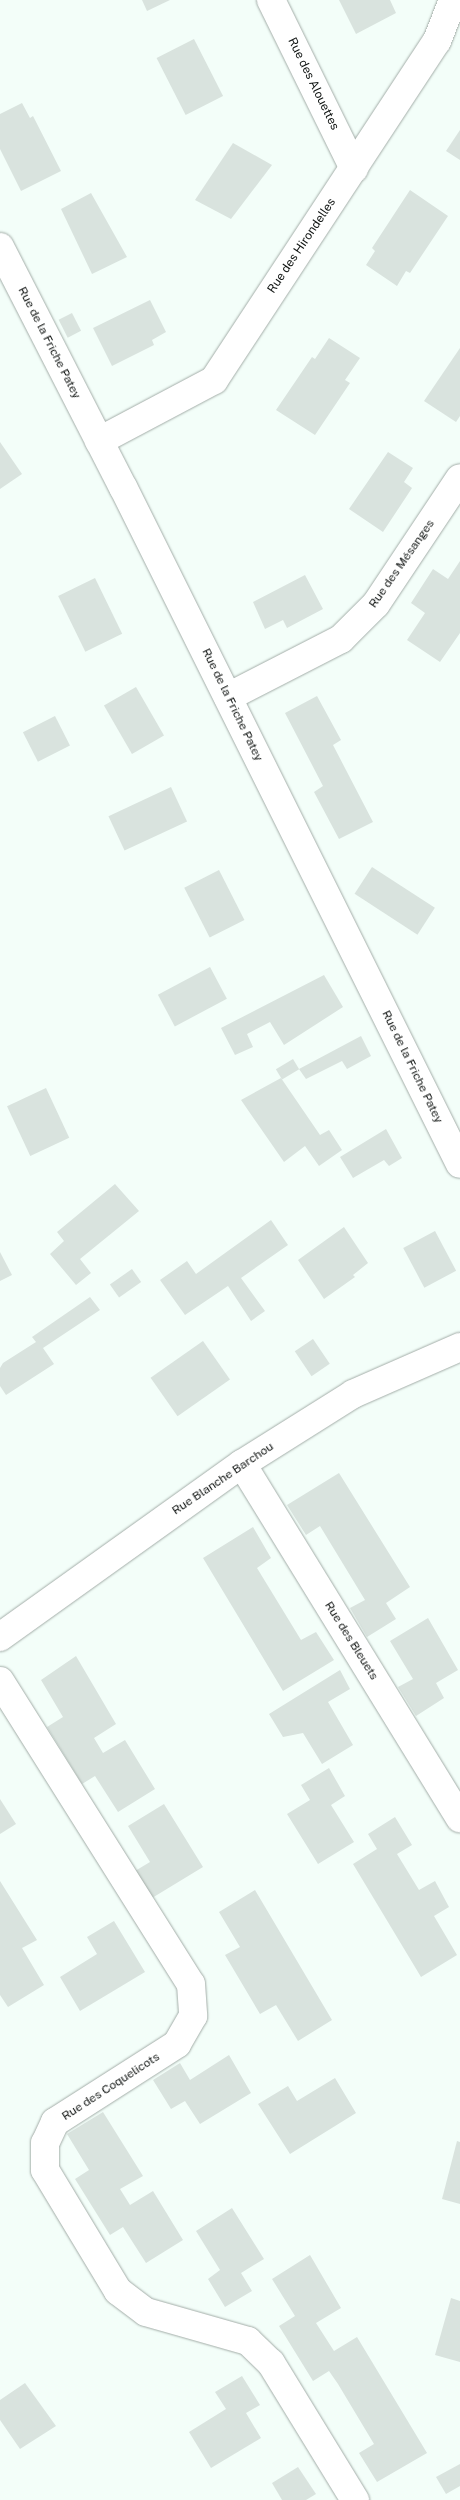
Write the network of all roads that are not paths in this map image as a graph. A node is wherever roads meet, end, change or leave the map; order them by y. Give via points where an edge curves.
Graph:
1 (272, 0) edge
2 (453, 0) edge
3 (354, 169) junction
4 (0, 247) edge
5 (99, 441) junction
6 (460, 478) edge
7 (228, 697) junction
8 (460, 1164) edge
9 (460, 1347) edge
10 (242, 1464) junction
11 (0, 1637) edge
12 (0, 1681) edge
13 (460, 1818) edge
14 (355, 2500) edge

1 - 3 street, Rue des Alouettes
2 - 3 street, Rue des Hirondelles via 437,41
3 - 5 street, Rue des Hirondelles via 214,380
4 - 5 street, Rue de la Friche Patey
5 - 7 street, Rue de la Friche Patey
6 - 7 street, Rue des Mésanges via 376,604 341,640
7 - 8 street, Rue de la Friche Patey
9 - 10 street, Rue Blanche Barchou via 353,1394
10 - 11 street, Rue Blanche Barchou
10 - 13 street, Rue des Bleuets
12 - 14 street, Rue des Coquelicots via 191,1984 193,2016 177,2044 55,2122 45,2143 45,2170 118,2291 146,2312 248,2341 271,2363

